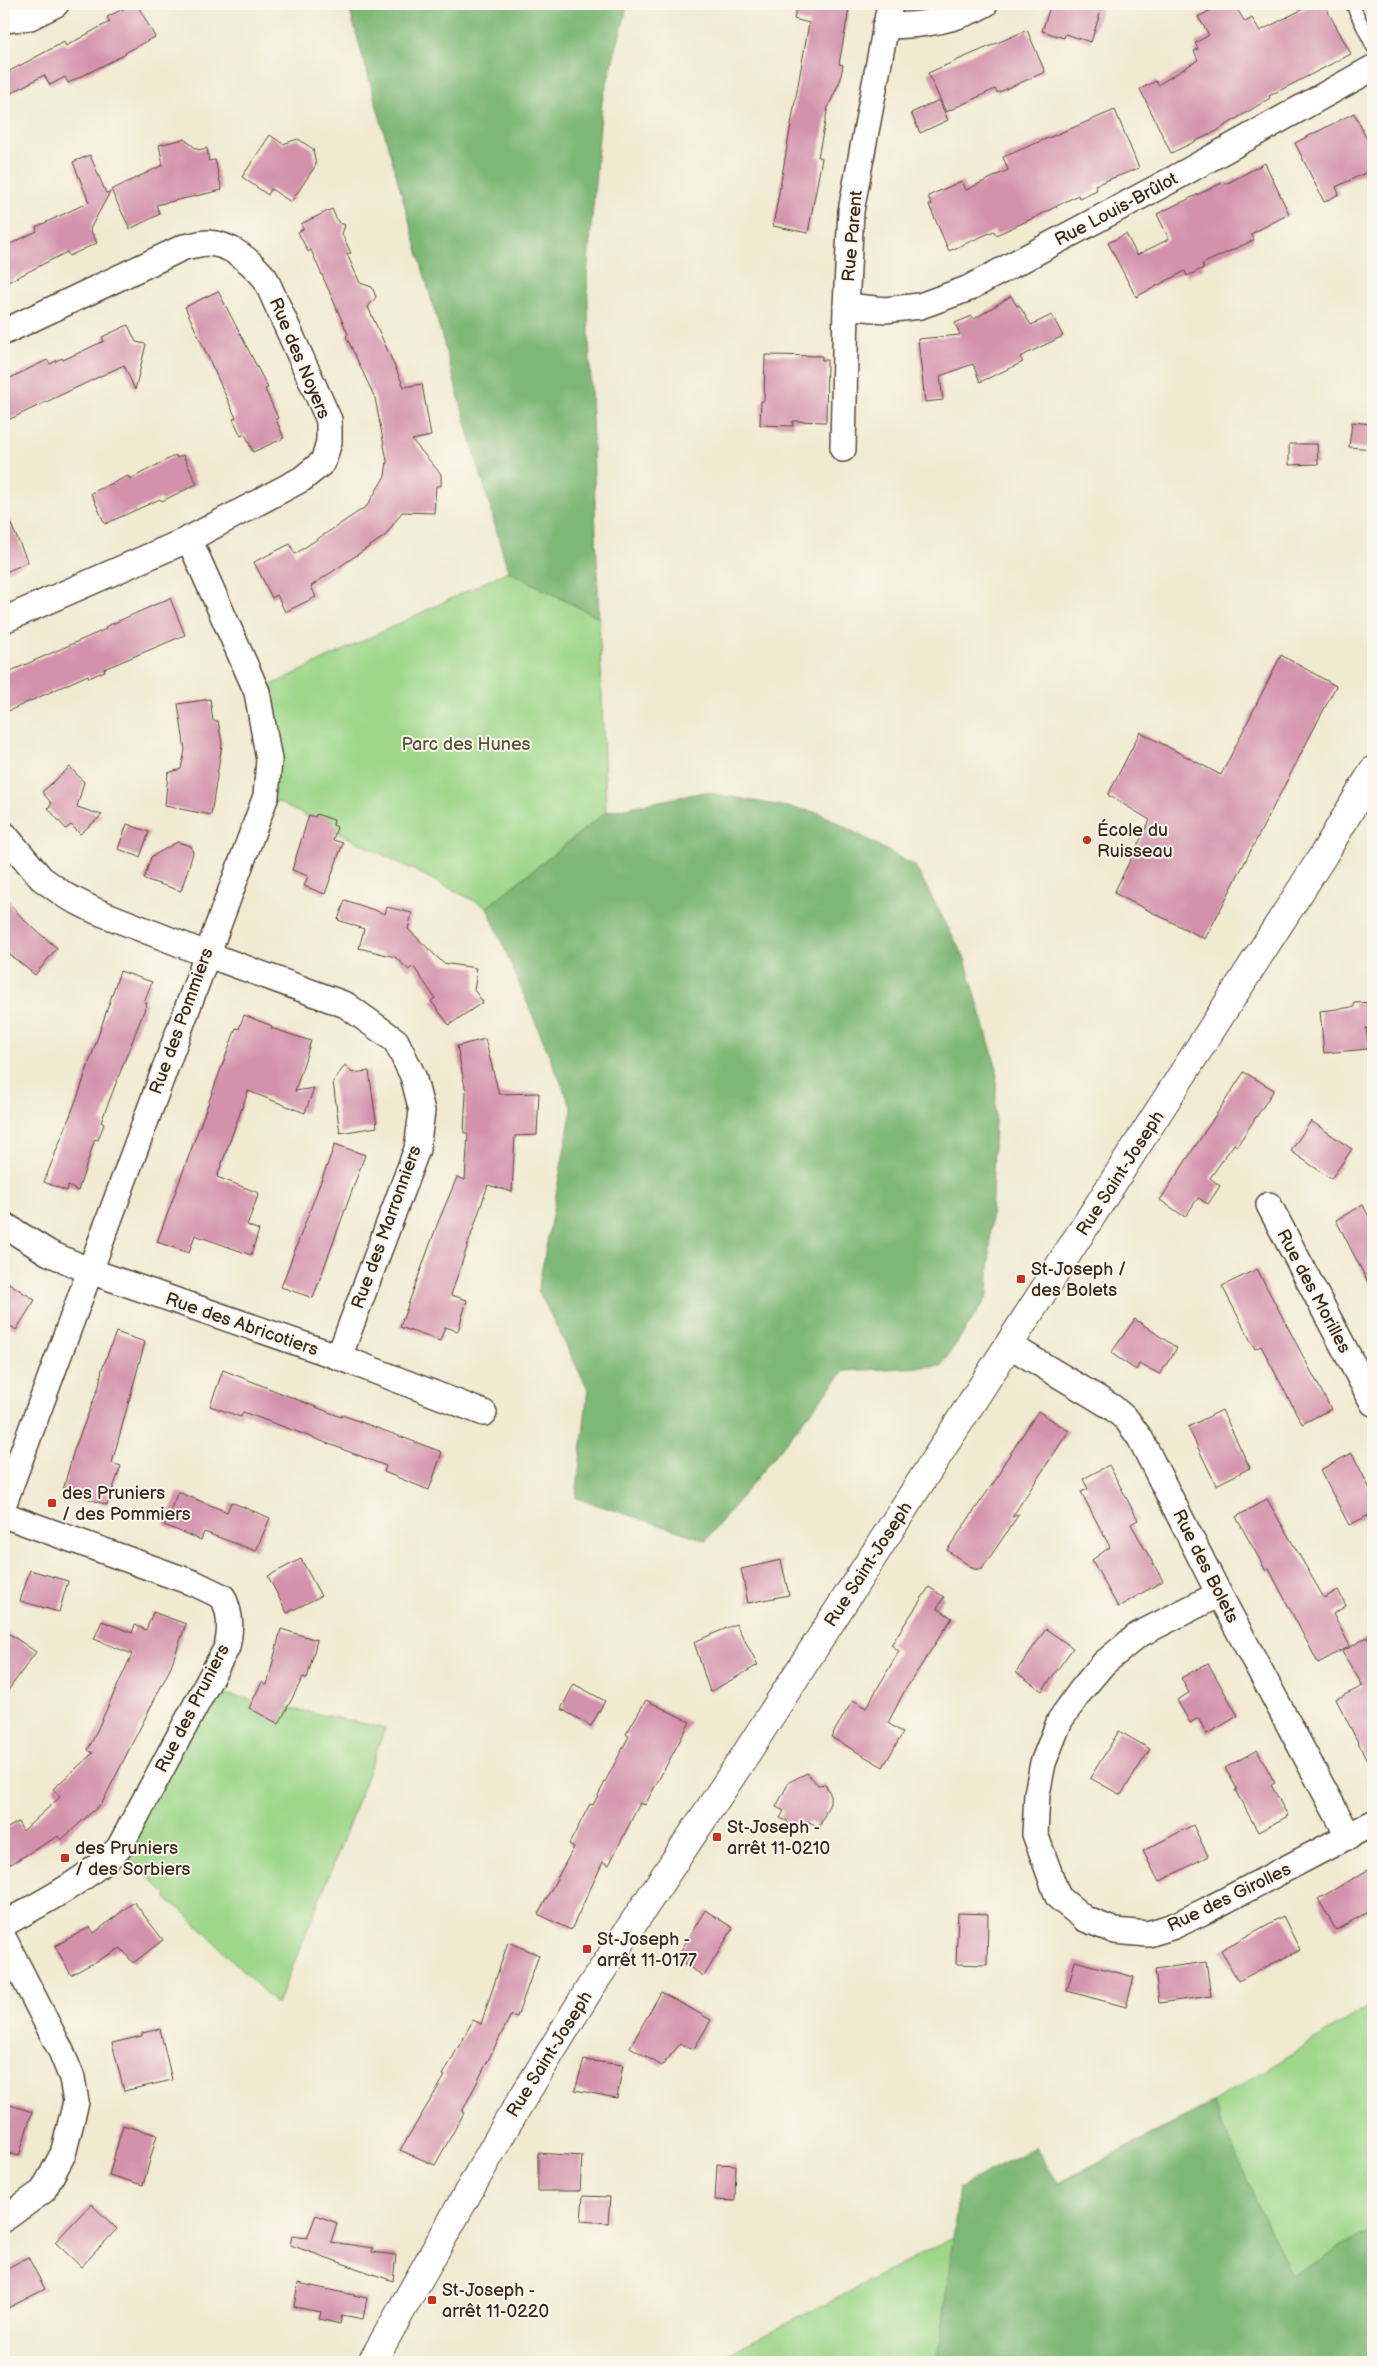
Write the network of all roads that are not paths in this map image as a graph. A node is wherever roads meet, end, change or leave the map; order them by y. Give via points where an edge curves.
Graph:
1 (56, 4) edge
2 (985, 4) edge
3 (1352, 4) edge
4 (888, 15) edge
5 (4, 20) edge
6 (1373, 47) edge
7 (1373, 68) edge
8 (846, 306) junction
9 (4, 332) edge
10 (843, 449) dead end
11 (189, 539) junction
12 (4, 620) edge
13 (1373, 771) edge
14 (4, 834) edge
15 (206, 954) junction
16 (1269, 1205) dead end
17 (4, 1225) edge
18 (90, 1271) junction
19 (1009, 1345) junction
20 (339, 1357) junction
21 (1373, 1403) edge
22 (484, 1414) dead end
23 (4, 1503) edge
24 (4, 1515) edge
25 (1219, 1594) junction
26 (1373, 1823) edge
27 (1350, 1837) junction
28 (4, 1924) edge
29 (4, 1939) edge
30 (4, 2219) edge
31 (372, 2362) edge

1 - 5 street via 30,17
2 - 4 street, Rue Parent via 933,23 908,26
3 - 6 lane
4 - 8 street, Rue Parent via 852,211
7 - 8 street, Rue Louis-Brûlot via 967,289 920,306 885,310
8 - 10 street, Rue Parent
9 - 11 street, Rue des Noyers via 184,247 208,243 231,250 250,261 265,278 329,420 329,442 323,462 302,479
11 - 12 street, Rue des Noyers
11 - 15 street, Rue des Pommiers via 257,692 270,760 266,796
13 - 19 street, Rue Saint-Joseph
14 - 15 street, Rue des Marronniers via 41,878 66,896
15 - 18 street, Rue des Pommiers
15 - 20 street, Rue des Marronniers via 346,1005 396,1041 413,1076 422,1111 417,1149
16 - 21 street, Rue des Morilles
17 - 18 street, Rue des Abricotiers via 49,1253
18 - 20 street, Rue des Abricotiers
18 - 23 street, Rue des Pommiers
19 - 25 street, Rue des Bolets via 1112,1407 1127,1420 1140,1438
19 - 31 street, Rue Saint-Joseph via 585,1996 508,2122
20 - 22 street, Rue des Abricotiers
24 - 28 street, Rue des Pruniers via 196,1584 223,1597 229,1610 231,1628 227,1647 119,1848 70,1888
25 - 27 street, Rue des Bolets
25 - 27 street, Rue des Girolles via 1138,1635 1104,1663 1060,1720 1043,1762 1035,1834 1058,1897 1085,1919 1115,1931 1148,1934 1174,1926
26 - 27 street, Rue des Girolles
29 - 30 street via 72,2078 76,2102 63,2154 43,2191

